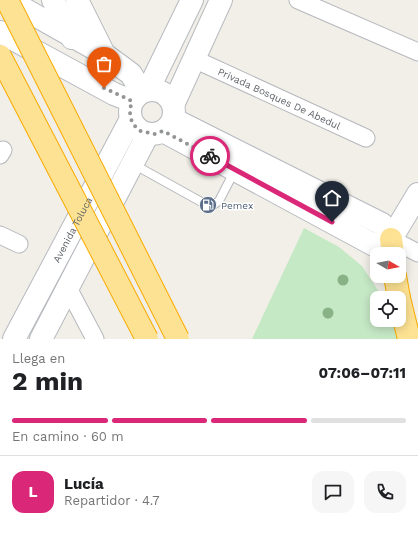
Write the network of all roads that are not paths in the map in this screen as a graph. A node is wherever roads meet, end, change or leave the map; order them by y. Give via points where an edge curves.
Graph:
1 (8, 0) edge
2 (53, 0) edge
3 (77, 0) edge
4 (192, 0) edge
5 (221, 0) edge
6 (298, 0) edge
7 (0, 32) edge
8 (71, 36) junction
9 (418, 52) edge
10 (104, 54) junction
11 (0, 56) edge
12 (194, 59) junction
13 (95, 84) junction
14 (138, 100) junction
15 (164, 122) junction
16 (366, 138) dead end
17 (132, 164) junction
18 (234, 170) junction
19 (418, 194) edge
20 (0, 235) edge
21 (67, 240) junction
22 (19, 244) dead end
23 (392, 247) edge
24 (406, 250) edge
25 (418, 253) edge
26 (68, 288) junction
27 (406, 327) edge
28 (418, 328) edge
29 (14, 339) edge
30 (41, 339) edge
31 (95, 339) edge
32 (147, 339) edge
33 (178, 339) edge
34 (409, 339) edge
35 (415, 339) edge

1 - 8 street
1 - 33 highway, bridge
2 - 8 street
3 - 10 street
4 - 14 street, Avenida Toluca
5 - 12 street
6 - 9 street
7 - 13 street
8 - 10 street
8 - 13 street
10 - 14 street via 131,74
11 - 32 highway, bridge
12 - 15 street
12 - 16 street, Privada Bosques De Abedul
13 - 14 street
14 - 15 street via 140,131
14 - 15 street via 155,90 166,94
14 - 21 street, Avenida Toluca
15 - 17 street
15 - 18 street
15 - 23 street via 382,224
17 - 18 lane via 205,204 213,205 219,201
17 - 26 street
18 - 23 street via 374,245
19 - 23 street
20 - 22 street
21 - 26 street via 63,276
21 - 29 street, Avenida Toluca
24 - 25 street
26 - 30 street
26 - 31 street
27 - 34 highway
28 - 35 highway

